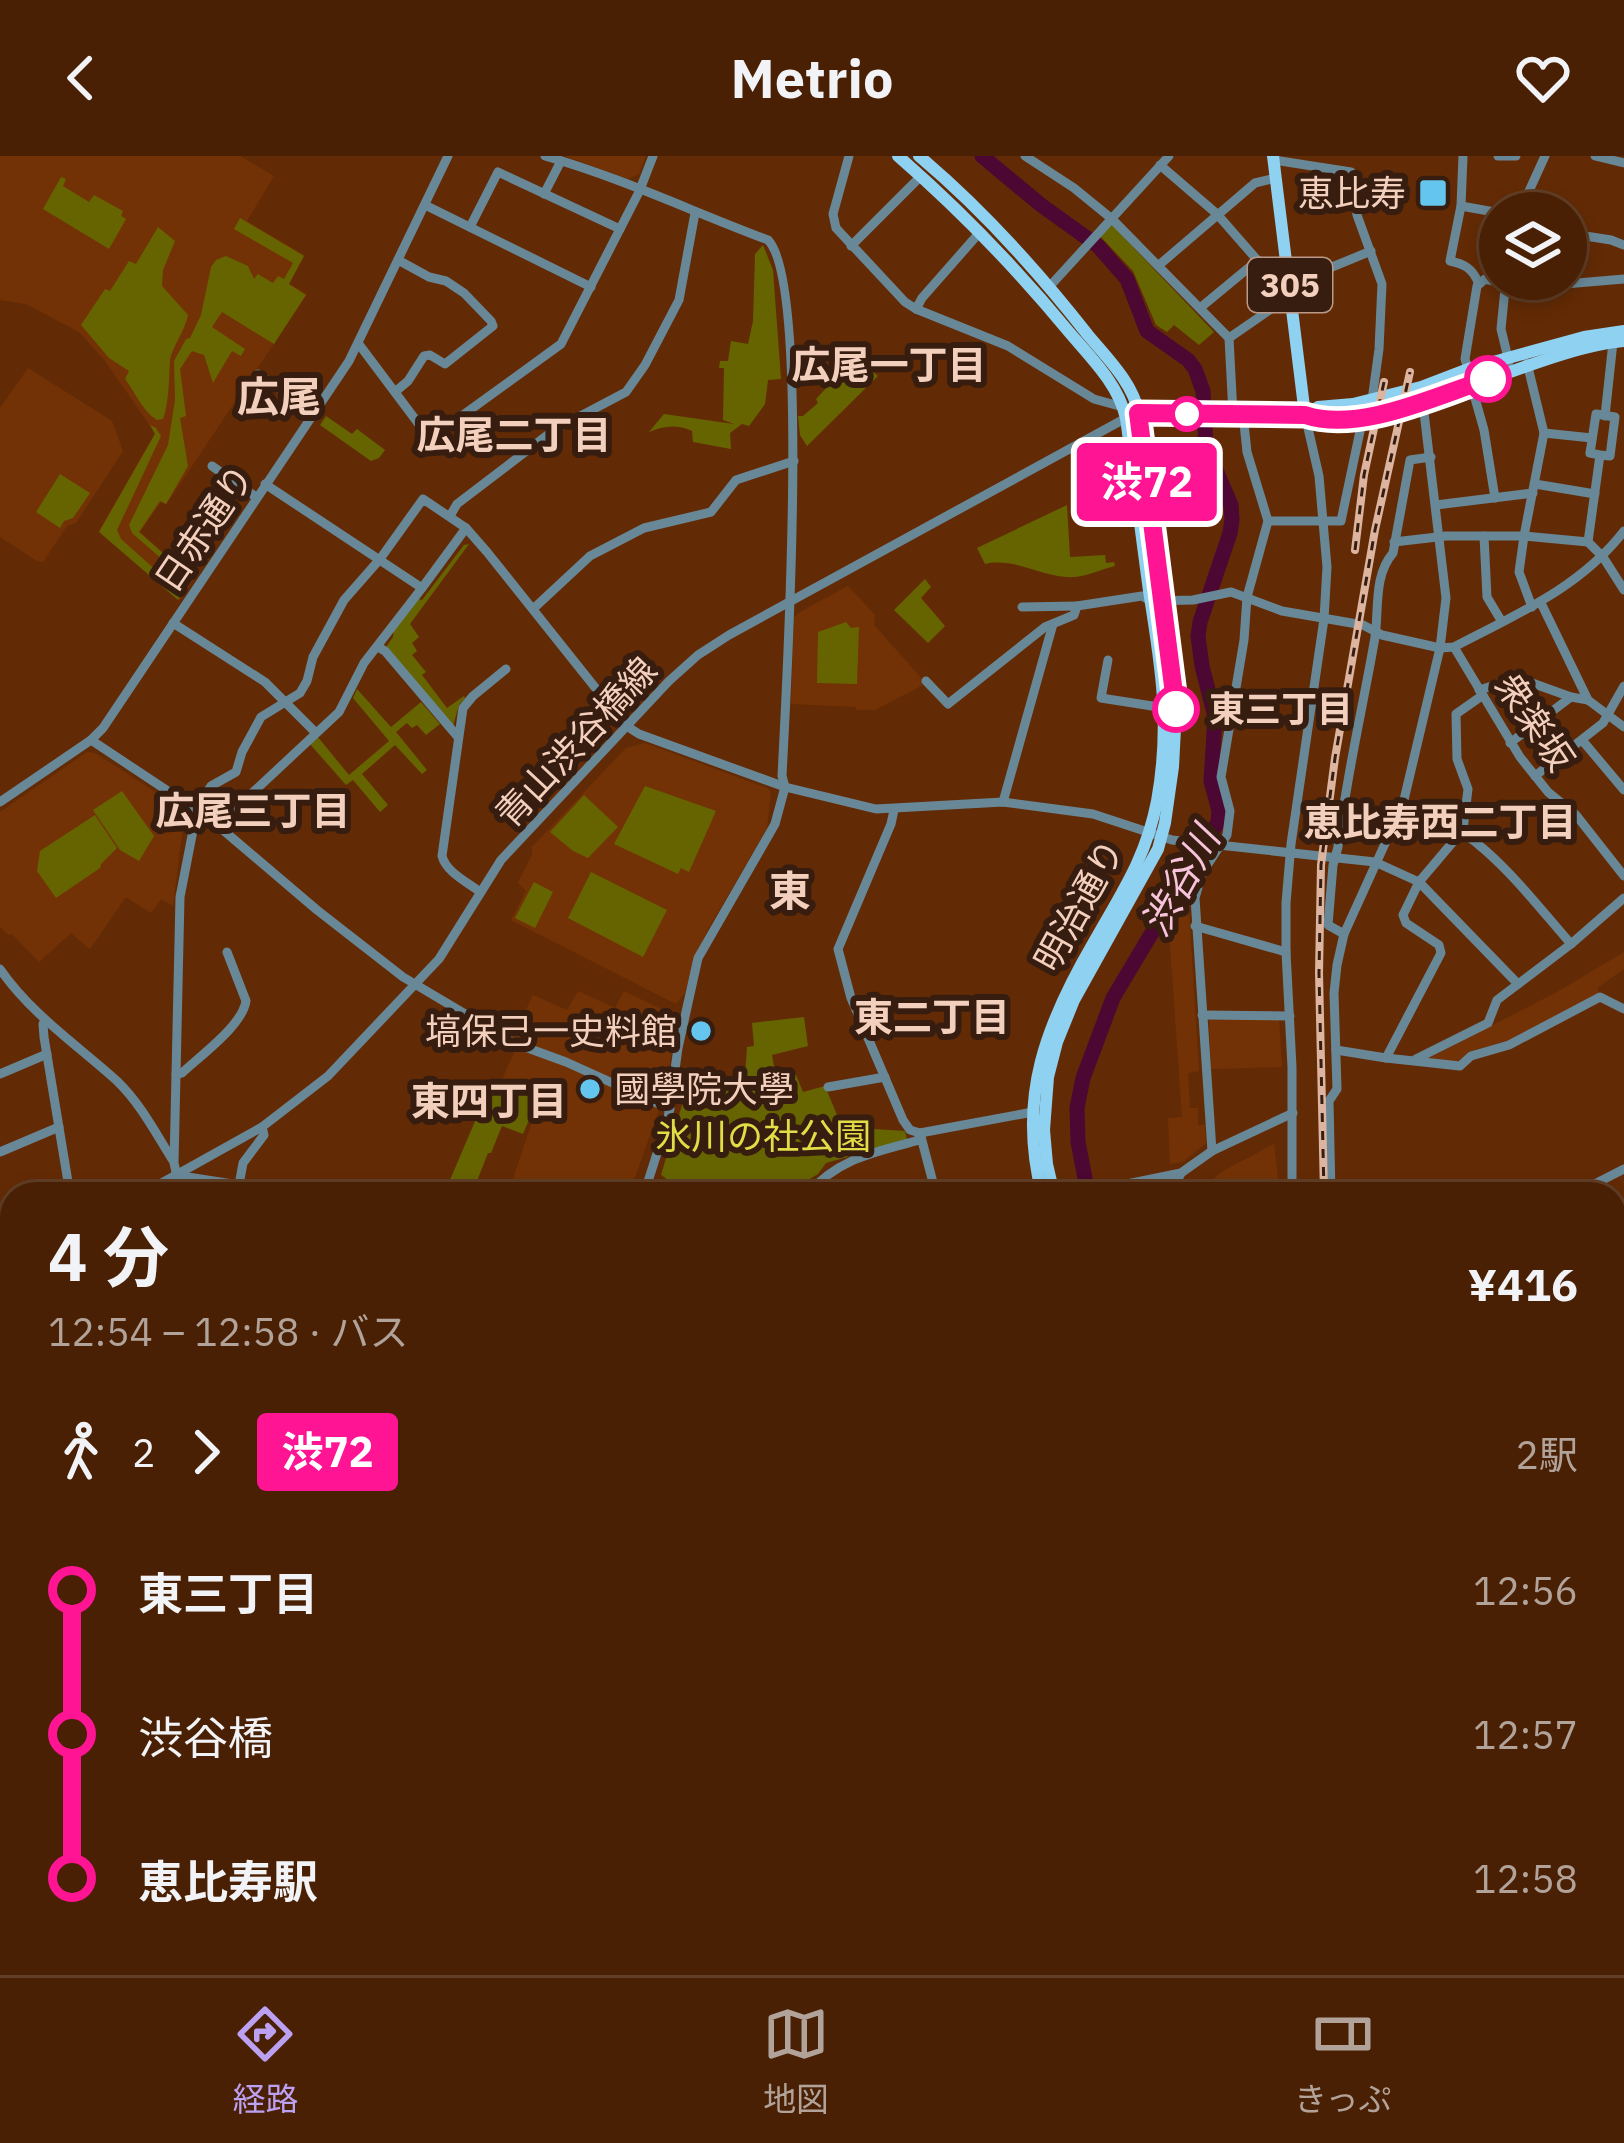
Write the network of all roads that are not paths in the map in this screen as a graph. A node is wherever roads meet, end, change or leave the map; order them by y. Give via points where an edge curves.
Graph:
1 (448, 156) edge
2 (545, 156) edge
3 (653, 156) edge
4 (848, 156) edge
5 (898, 156) edge
6 (919, 156) edge
7 (1025, 156) edge
8 (1463, 156) edge
9 (1498, 156) edge
10 (1516, 156) edge
11 (1595, 156) edge
12 (1542, 157) edge
13 (1274, 158) edge
14 (561, 160) junction
15 (1165, 160) edge
16 (1624, 163) edge
17 (920, 176) junction
18 (1276, 178) junction
19 (641, 187) junction
20 (1528, 192) edge
21 (544, 194) junction
22 (425, 205) junction
23 (1461, 206) junction
24 (1479, 209) edge
25 (695, 213) junction
26 (1217, 214) junction
27 (1112, 219) junction
28 (470, 227) junction
29 (620, 229) junction
30 (980, 232) junction
31 (1587, 236) edge
32 (1624, 244) edge
33 (850, 246) junction
34 (1371, 251) junction
35 (398, 260) junction
36 (1258, 260) junction
37 (1159, 265) junction
38 (1624, 278) edge
39 (1587, 280) edge
40 (1478, 282) joint
41 (1050, 286) junction
42 (591, 287) junction
43 (1290, 289) junction
44 (1505, 300) edge
45 (1200, 308) junction
46 (916, 309) junction
47 (1624, 331) edge
48 (1229, 338) junction
49 (1619, 342) edge
50 (358, 343) junction
51 (1528, 359) junction
52 (1508, 364) junction
53 (1468, 369) junction
54 (258, 374) dead end
55 (1489, 378) junction
56 (1471, 384) junction
57 (395, 392) junction
58 (1422, 394) junction
59 (1372, 400) junction
60 (1130, 409) junction
61 (314, 412) junction
62 (1238, 414) junction
63 (1305, 415) junction
64 (1605, 416) junction
65 (1363, 417) junction
66 (1544, 433) junction
67 (1592, 438) junction
68 (1618, 441) edge
69 (1600, 455) junction
70 (1431, 457) junction
71 (794, 461) junction
72 (212, 466) dead end
73 (266, 484) junction
74 (1534, 489) junction
75 (1595, 494) junction
76 (256, 497) junction
77 (1495, 498) junction
78 (1436, 505) junction
79 (450, 516) junction
80 (1324, 520) junction
81 (1268, 521) junction
82 (466, 528) junction
83 (1624, 532) edge
84 (1440, 536) junction
85 (1484, 536) junction
86 (1524, 536) junction
87 (1394, 542) junction
88 (1588, 542) junction
89 (1603, 557) junction
90 (380, 559) junction
91 (422, 589) junction
92 (1624, 590) edge
93 (1247, 597) junction
94 (1157, 601) junction
95 (789, 602) junction
96 (1536, 605) junction
97 (1077, 606) junction
98 (1022, 608) dead end
99 (533, 610) junction
100 (1324, 619) junction
101 (173, 622) junction
102 (1502, 622) junction
103 (1054, 624) junction
104 (1376, 630) junction
105 (378, 647) junction
106 (1454, 647) junction
107 (1440, 648) junction
108 (1108, 660) dead end
109 (506, 669) dead end
110 (926, 681) dead end
111 (1624, 686) edge
112 (1481, 693) junction
113 (1088, 697) dead end
114 (1571, 697) junction
115 (1101, 698) junction
116 (1588, 700) junction
117 (286, 702) junction
118 (1165, 708) junction
119 (1607, 715) junction
120 (627, 727) junction
121 (1624, 728) edge
122 (315, 732) junction
123 (460, 739) junction
124 (92, 740) junction
125 (1582, 740) junction
126 (1510, 743) junction
127 (1534, 776) junction
128 (785, 787) junction
129 (1624, 790) edge
130 (0, 802) edge
131 (1003, 802) junction
132 (1403, 804) junction
133 (198, 807) junction
134 (894, 810) junction
135 (218, 825) junction
136 (1462, 830) junction
137 (1156, 835) junction
138 (1220, 844) junction
139 (1290, 852) junction
140 (1335, 857) junction
141 (1375, 862) junction
142 (1624, 876) edge
143 (1419, 881) junction
144 (480, 892) junction
145 (1624, 898) edge
146 (1195, 926) junction
147 (1344, 934) junction
148 (1570, 944) junction
149 (227, 952) dead end
150 (1286, 952) junction
151 (0, 969) edge
152 (415, 984) junction
153 (1518, 984) junction
154 (1624, 1009) edge
155 (1202, 1015) junction
156 (1290, 1016) junction
157 (45, 1020) junction
158 (1336, 1050) junction
159 (47, 1054) junction
160 (1386, 1058) junction
161 (1412, 1061) junction
162 (0, 1074) edge
163 (176, 1074) junction
164 (885, 1077) junction
165 (828, 1087) dead end
166 (670, 1109) junction
167 (1033, 1112) junction
168 (1293, 1113) junction
169 (262, 1126) junction
170 (59, 1127) junction
171 (921, 1135) junction
172 (1212, 1151) junction
173 (0, 1152) edge
174 (175, 1169) junction
175 (1181, 1173) junction
176 (68, 1182) edge
177 (158, 1182) edge
178 (178, 1182) edge
179 (227, 1182) edge
180 (240, 1182) edge
181 (648, 1182) edge
182 (819, 1182) edge
183 (933, 1182) edge
184 (1040, 1182) edge
185 (1051, 1182) edge
186 (1135, 1182) edge
187 (1177, 1182) edge
188 (1292, 1182) edge
189 (1331, 1182) edge

1 - 22 street, 日赤通り
2 - 14 street
3 - 19 street
4 - 33 street via 833,214
5 - 17 main road, 明治通り
6 - 41 main road, 明治通り
7 - 27 street
8 - 23 street
9 - 10 street
11 - 16 street
12 - 20 street
13 - 18 main road, 305
13 - 34 street via 1351,172
14 - 19 street
14 - 21 street
15 - 26 street
15 - 27 street
17 - 30 main road, 明治通り
17 - 33 street
18 - 26 street
18 - 43 main road, 305
19 - 25 street
19 - 29 street
21 - 28 street via 498,172
21 - 29 street
22 - 28 street
22 - 35 street, 日赤通り
23 - 24 street
23 - 40 street via 1450,261 1465,264
25 - 71 street via 774,245 790,332
25 - 79 street via 679,300 626,392 554,430
26 - 36 street
26 - 37 street
27 - 37 street
27 - 41 street
28 - 42 street
29 - 42 street
30 - 46 street
30 - 60 main road, 明治通り
31 - 32 street
33 - 46 street
34 - 43 street
34 - 59 street via 1382,284
35 - 50 street, 日赤通り
35 - 57 street via 464,293 493,326 446,364 424,356
36 - 43 street
36 - 45 street
37 - 45 street
38 - 39 street
40 - 53 street
41 - 60 main road, 明治通り via 1129,386
42 - 57 street via 561,344 430,439
43 - 48 street
43 - 63 main road, 305
44 - 52 street
45 - 48 street
46 - 60 street via 1008,346 1094,399
47 - 51 main road
48 - 62 street
49 - 51 main road
49 - 64 street
50 - 57 street
50 - 61 street, 日赤通り
51 - 52 main road
51 - 66 street
52 - 53 main road
52 - 55 main road
53 - 55 street
53 - 58 main road
54 - 61 street
55 - 56 main road
56 - 58 main road
56 - 77 street
58 - 59 main road
58 - 65 main road
58 - 70 street
59 - 63 main road
60 - 62 main road
60 - 94 main road, 明治通り
60 - 95 street, 青山渋谷橋線
61 - 73 street, 日赤通り
62 - 63 main road
62 - 81 street
63 - 65 main road
63 - 80 street
64 - 67 street via 1595,415
64 - 68 street via 1615,417
65 - 80 street via 1341,521
66 - 67 street
66 - 74 street
67 - 69 street via 1590,453
68 - 69 street via 1610,456
69 - 75 street
70 - 78 street
70 - 87 street via 1409,460
71 - 95 street
71 - 99 street via 736,480 711,512 644,528 590,556
72 - 76 street
73 - 76 street, 日赤通り
73 - 90 street
74 - 75 street
74 - 77 street
74 - 86 street
75 - 88 street
76 - 101 street, 日赤通り
77 - 78 street
78 - 84 street
79 - 82 street
79 - 90 street via 423,499
80 - 81 street
80 - 100 street
81 - 93 street
82 - 91 street
82 - 99 street
83 - 89 street
84 - 85 street
84 - 87 street
84 - 107 street
85 - 86 street
85 - 102 street via 1487,597
86 - 88 street
86 - 96 street via 1520,578
87 - 104 street via 1383,564
88 - 89 street
89 - 92 street
89 - 96 street
90 - 91 street
90 - 117 street via 344,601 307,681
91 - 105 street
93 - 94 street
93 - 100 street
93 - 138 street via 1221,777 1230,811
94 - 97 street
94 - 118 main road, 明治通り
94 - 137 main road, 明治通り via 1176,723
95 - 120 street, 青山渋谷橋線 via 698,655
95 - 128 street
96 - 102 street
96 - 116 street
97 - 98 street
97 - 103 street
99 - 120 street
100 - 104 street
100 - 139 street
101 - 117 street
101 - 124 street, 日赤通り
102 - 106 street
103 - 110 street via 948,704
103 - 131 street
104 - 107 street
104 - 140 street
105 - 122 street via 339,712
105 - 123 street
106 - 107 street
106 - 112 street, 衆楽坂
107 - 132 street
108 - 115 street
109 - 123 street via 463,708
111 - 119 street
112 - 114 street via 1518,678
112 - 126 street, 衆楽坂
112 - 136 street via 1456,714 1457,759 1468,789
113 - 115 street
114 - 116 street
114 - 126 street
115 - 118 street
116 - 119 street
117 - 122 street
117 - 133 street via 261,717 236,772 211,786
118 - 137 main road, 明治通り
119 - 121 street
119 - 125 street
120 - 128 street
120 - 144 street, 青山渋谷橋線
122 - 135 street
123 - 144 street via 442,863
124 - 130 street
124 - 133 street
125 - 127 street
125 - 129 street
126 - 127 street, 衆楽坂
127 - 142 street, 衆楽坂
128 - 134 street
128 - 166 street via 771,833 698,958
131 - 134 street
131 - 137 street via 1093,814
132 - 136 street
132 - 141 street
133 - 135 street
133 - 163 street via 180,897
134 - 164 street via 838,949
135 - 152 street
136 - 143 street
136 - 148 street
137 - 138 street
137 - 167 main road, 明治通り via 1054,1016
137 - 185 main road, 明治通り via 1144,877 1057,1042 1044,1130
138 - 139 street
138 - 146 street via 1202,873
139 - 140 street
139 - 150 street
140 - 141 street
140 - 147 street via 1328,926
141 - 143 street
141 - 147 street
143 - 153 street
143 - 160 street via 1403,919 1441,953
144 - 152 street, 青山渋谷橋線
145 - 148 street
146 - 150 street
146 - 155 street
147 - 158 street via 1334,979
148 - 153 street
149 - 163 street via 245,1009
150 - 156 street
151 - 157 street
152 - 166 street via 514,1043
152 - 169 street, 青山渋谷橋線 via 328,1076
153 - 161 street via 1497,1000 1488,1023
154 - 161 street via 1600,997 1464,1065
155 - 156 street
155 - 172 street
156 - 168 street
157 - 159 street
157 - 174 street via 120,1084
158 - 160 street
158 - 189 street
159 - 162 street
159 - 170 street
160 - 161 street
163 - 174 street
164 - 165 street
164 - 171 street via 903,1120
166 - 181 street
167 - 171 street
167 - 184 main road, 明治通り
168 - 172 street
168 - 188 street
169 - 174 street, 青山渋谷橋線
169 - 180 street
170 - 173 street
170 - 176 street
171 - 182 street via 851,1159
171 - 183 street
172 - 175 street
174 - 177 street, 青山渋谷橋線
174 - 178 street
174 - 179 street
175 - 186 street
175 - 187 street

